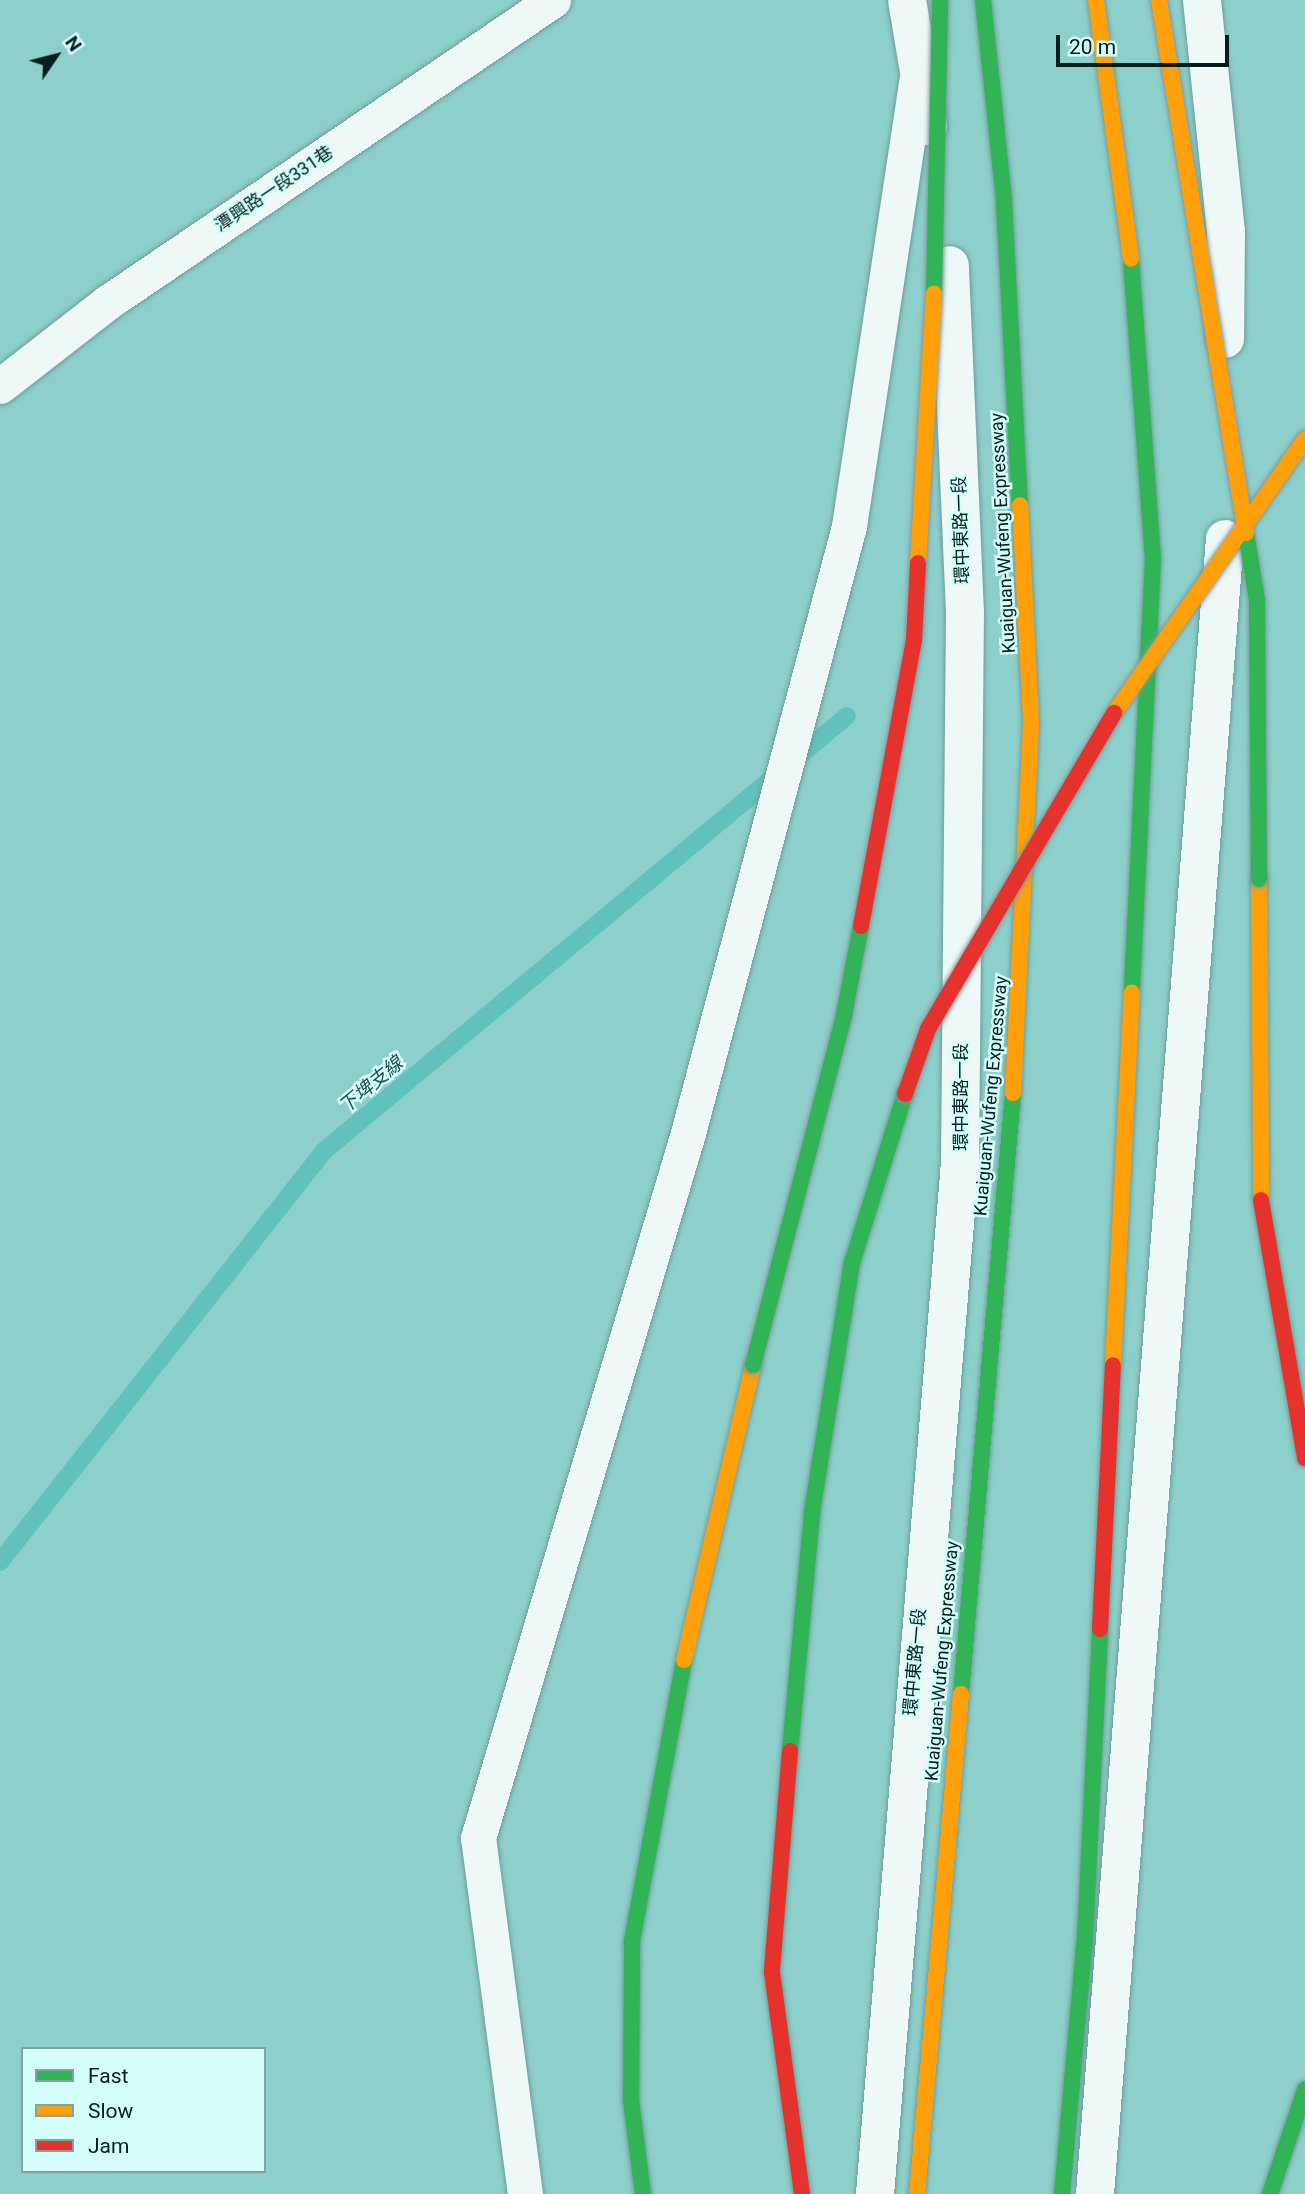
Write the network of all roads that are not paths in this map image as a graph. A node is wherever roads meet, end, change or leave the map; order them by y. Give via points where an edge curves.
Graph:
1 (553, 0) edge
2 (907, 0) edge
3 (940, 0) edge
4 (983, 0) edge
5 (1096, 0) edge
6 (1159, 0) edge
7 (1202, 0) edge
8 (918, 67) junction
9 (0, 386) edge
10 (1305, 439) edge
11 (1305, 1458) edge
12 (1305, 2090) edge
13 (524, 2194) edge
14 (643, 2194) edge
15 (802, 2194) edge
16 (875, 2194) edge
17 (917, 2194) edge
18 (1062, 2194) edge
19 (1095, 2194) edge
20 (1270, 2194) edge

1 - 9 lane, 潭興路一段331巷 via 108,302
2 - 8 street, 環中東路一段
3 - 14 highway, bridge via 935,272 914,640 845,1015 685,1656 632,1941 631,2100
4 - 17 highway, Kuaiguan-Wufeng Expressway, bridge via 1004,201 1031,721 1017,1049
5 - 18 highway, bridge via 1129,227 1153,559 1085,1938
6 - 11 highway, bridge via 1257,600 1257,1177
7 - 19 street via 1226,231 1225,554
8 - 13 lane via 849,526 688,1133 478,1838
8 - 16 street, 環中東路一段 via 949,252 964,599 960,1162
10 - 15 highway, bridge via 1089,748 928,1028 852,1263 812,1511 772,1972
12 - 20 highway

